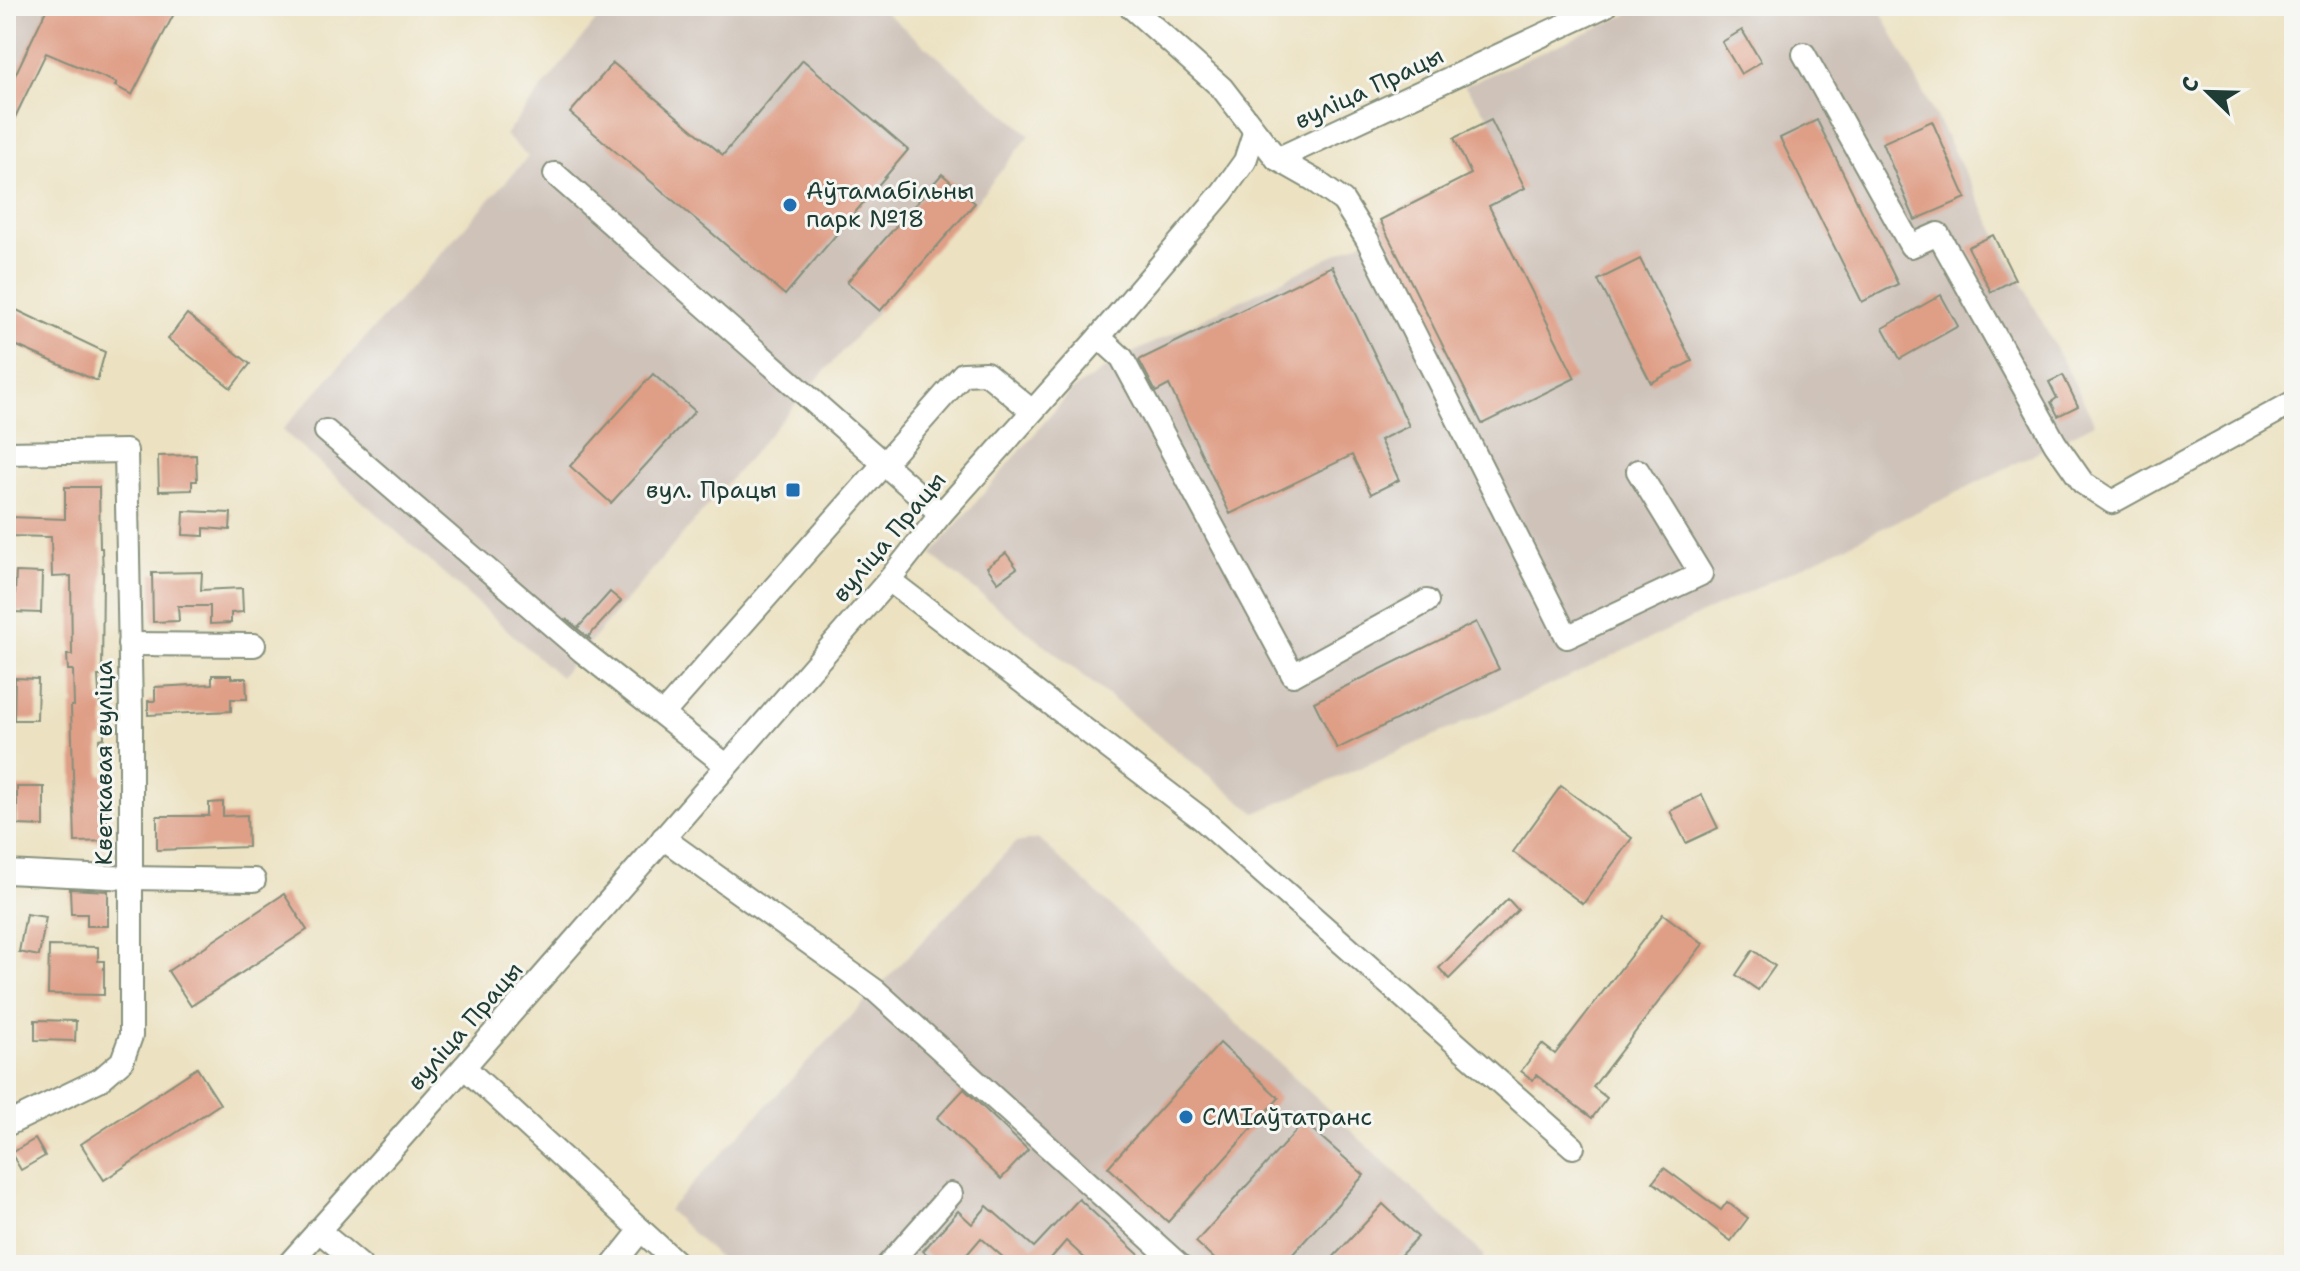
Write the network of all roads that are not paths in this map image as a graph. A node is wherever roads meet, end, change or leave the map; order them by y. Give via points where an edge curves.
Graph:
1 (1130, 6) edge
2 (1605, 6) edge
3 (1804, 54) dead end
4 (1254, 133) junction
5 (1277, 159) junction
6 (555, 174) dead end
7 (1099, 337) junction
8 (2294, 402) edge
9 (1032, 411) junction
10 (326, 431) dead end
11 (6, 453) edge
12 (883, 464) junction
13 (1638, 471) dead end
14 (941, 514) junction
15 (889, 580) junction
16 (1427, 601) dead end
17 (129, 644) junction
18 (254, 645) dead end
19 (663, 714) junction
20 (726, 765) junction
21 (663, 838) junction
22 (6, 872) edge
23 (130, 878) junction
24 (254, 880) dead end
25 (464, 1067) junction
26 (6, 1125) edge
27 (1573, 1147) dead end
28 (951, 1194) dead end
29 (318, 1230) junction
30 (641, 1230) junction
31 (288, 1265) edge
32 (360, 1265) edge
33 (613, 1265) edge
34 (679, 1265) edge
35 (888, 1265) edge
36 (1179, 1265) edge

1 - 4 street via 1222,88
2 - 5 street, вуліца Працы
3 - 8 street via 1911,246 1938,234 2055,443 2083,483 2112,502
4 - 5 street, вуліца Працы
4 - 7 street, вуліца Працы via 1245,161 1222,193
5 - 13 street via 1343,201 1367,239 1567,637 1701,574
6 - 12 street
7 - 9 street, вуліца Працы
7 - 16 street via 1122,358 1293,675
9 - 12 street via 986,373 963,374
9 - 14 street, вуліца Працы
10 - 19 street
11 - 17 street, Кветкавая вуліца via 126,451
12 - 14 street
12 - 19 street
14 - 15 street, вуліца Працы
15 - 20 street, вуліца Працы
15 - 27 street via 1202,819
17 - 18 street
17 - 23 street, Кветкавая вуліца
19 - 20 street
20 - 21 street, вуліца Працы
21 - 25 street, вуліца Працы
21 - 36 street via 876,991
22 - 23 street
23 - 24 street
23 - 26 street, Кветкавая вуліца via 131,1036 122,1061 101,1079
25 - 29 street, вуліца Працы
25 - 30 street
28 - 35 street
29 - 31 street, вуліца Працы
29 - 32 street
30 - 33 street
30 - 34 street

